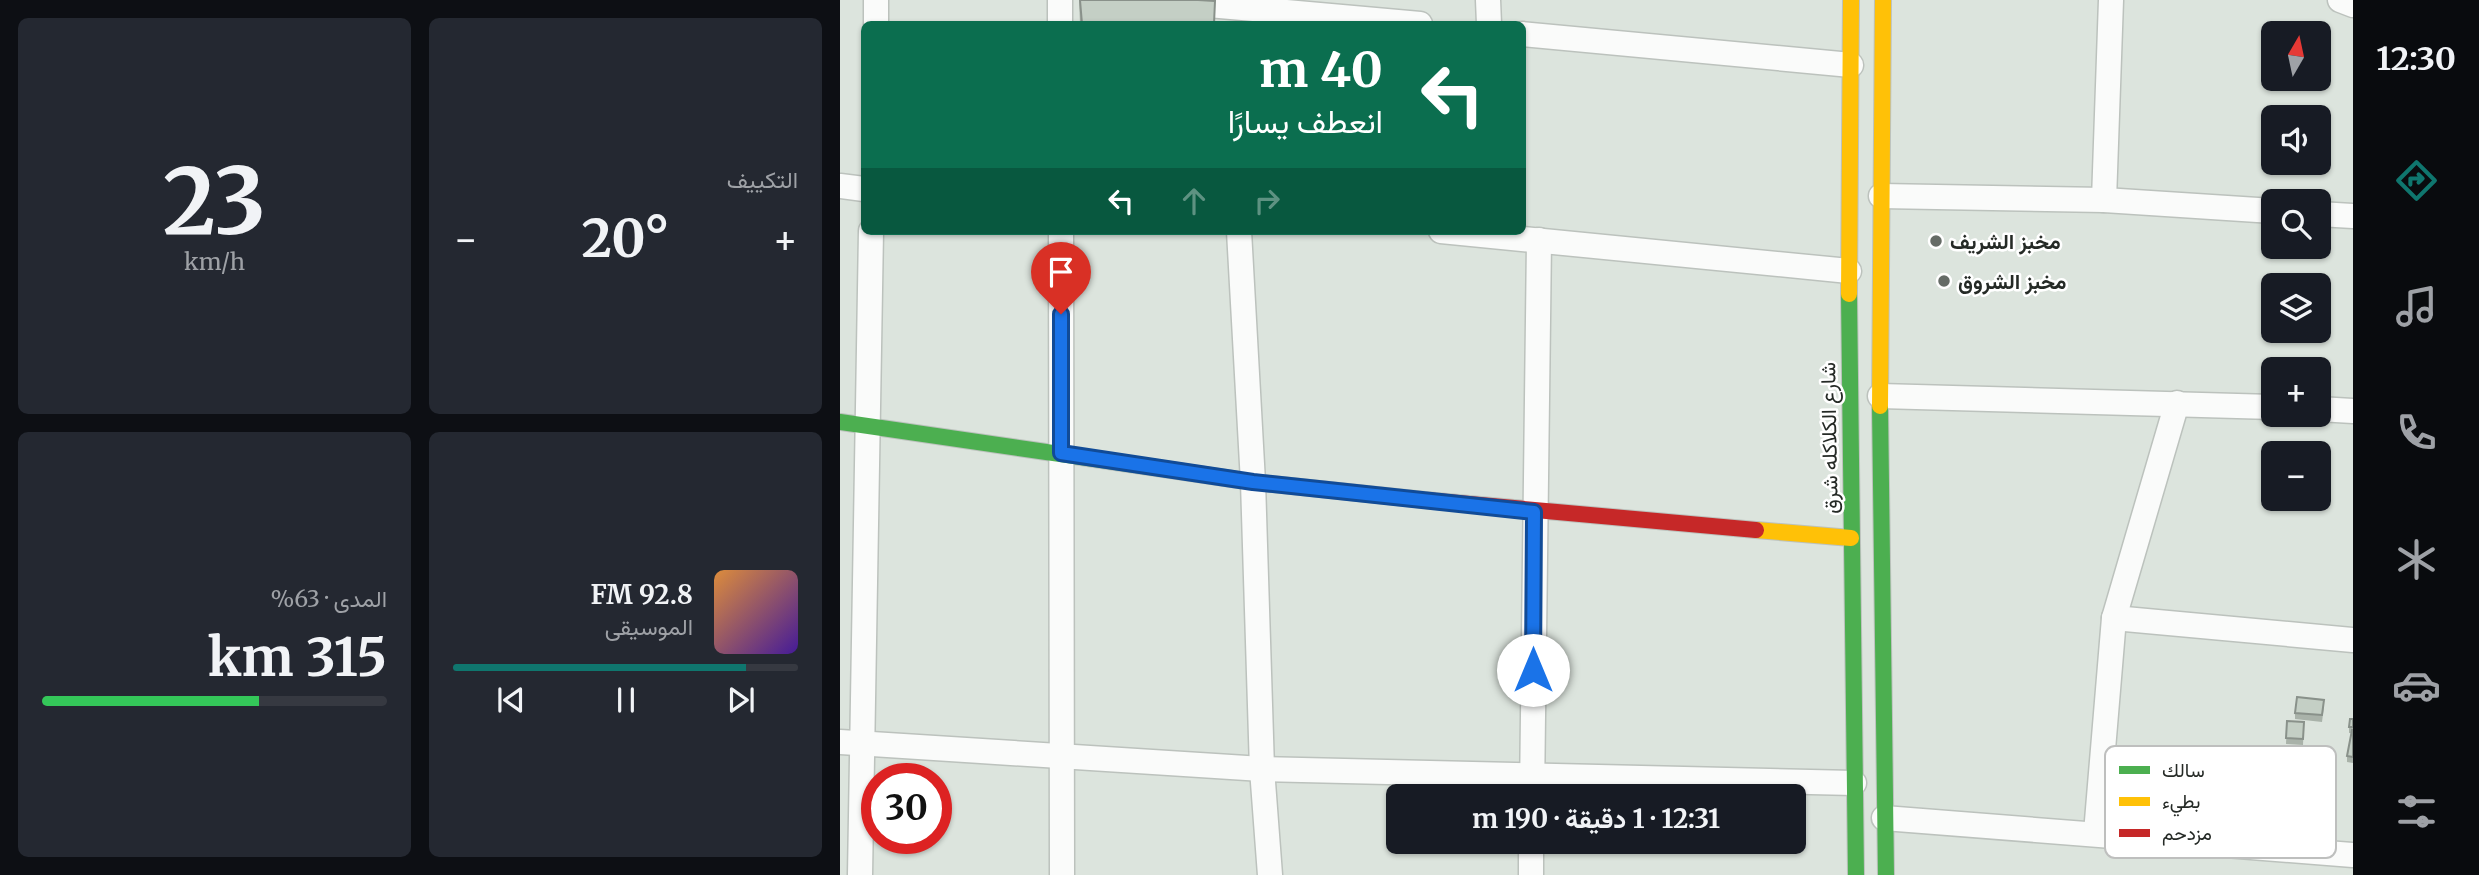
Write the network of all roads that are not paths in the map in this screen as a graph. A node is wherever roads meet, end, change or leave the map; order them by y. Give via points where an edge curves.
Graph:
1 (876, 0) edge
2 (1060, 0) edge
3 (1153, 0) edge
4 (1488, 0) edge
5 (1852, 0) edge
6 (1883, 0) edge
7 (2111, 0) edge
8 (2340, 0) edge
9 (2353, 5) edge
10 (1233, 11) edge
11 (876, 21) edge
12 (1060, 21) edge
13 (1377, 21) edge
14 (1489, 21) edge
15 (1526, 34) edge
16 (1851, 65) junction
17 (840, 186) edge
18 (861, 189) edge
19 (1881, 196) junction
20 (2104, 200) junction
21 (2261, 210) edge
22 (2331, 215) edge
23 (2353, 216) edge
24 (871, 235) edge
25 (1061, 235) edge
26 (1239, 235) edge
27 (1485, 235) edge
28 (1539, 240) junction
29 (1849, 271) junction
30 (1880, 396) junction
31 (2177, 403) junction
32 (2261, 406) edge
33 (2331, 410) edge
34 (2353, 411) edge
35 (840, 422) edge
36 (868, 425) junction
37 (1061, 453) junction
38 (1253, 482) junction
39 (1534, 512) junction
40 (1851, 537) junction
41 (2114, 618) junction
42 (2353, 640) edge
43 (851, 743) edge
44 (1063, 758) junction
45 (1262, 769) junction
46 (1854, 783) junction
47 (1500, 784) edge
48 (1532, 784) edge
49 (1747, 784) edge
50 (1884, 818) junction
51 (2096, 833) junction
52 (2105, 834) edge
53 (1531, 854) edge
54 (860, 875) edge
55 (1062, 875) edge
56 (1270, 875) edge
57 (1531, 875) edge
58 (1856, 875) edge
59 (1886, 875) edge

1 - 11 street
2 - 12 street
3 - 10 street
4 - 14 street
5 - 16 street, شارع الكلاكله شرق
6 - 19 street
7 - 20 street
8 - 9 street
10 - 13 street
15 - 16 street
16 - 29 street, شارع الكلاكله شرق
17 - 18 street
19 - 20 street
19 - 30 street
20 - 21 street
22 - 23 street
24 - 36 street
25 - 37 street
26 - 38 street
27 - 28 street
28 - 29 street
28 - 39 street
29 - 40 street, شارع الكلاكله شرق
30 - 31 street
30 - 50 street
31 - 32 street
31 - 41 street
33 - 34 street
35 - 36 street
36 - 37 street
36 - 43 street
37 - 38 street
37 - 44 street
38 - 39 street
38 - 45 street
39 - 40 street
39 - 48 street
40 - 46 street, شارع الكلاكله شرق
41 - 42 street
41 - 51 street
43 - 44 street
43 - 54 street
44 - 45 street
44 - 55 street
45 - 47 street
45 - 56 street
46 - 49 street
46 - 58 street, شارع الكلاكله شرق
50 - 51 street
50 - 59 street
51 - 52 street
53 - 57 street

